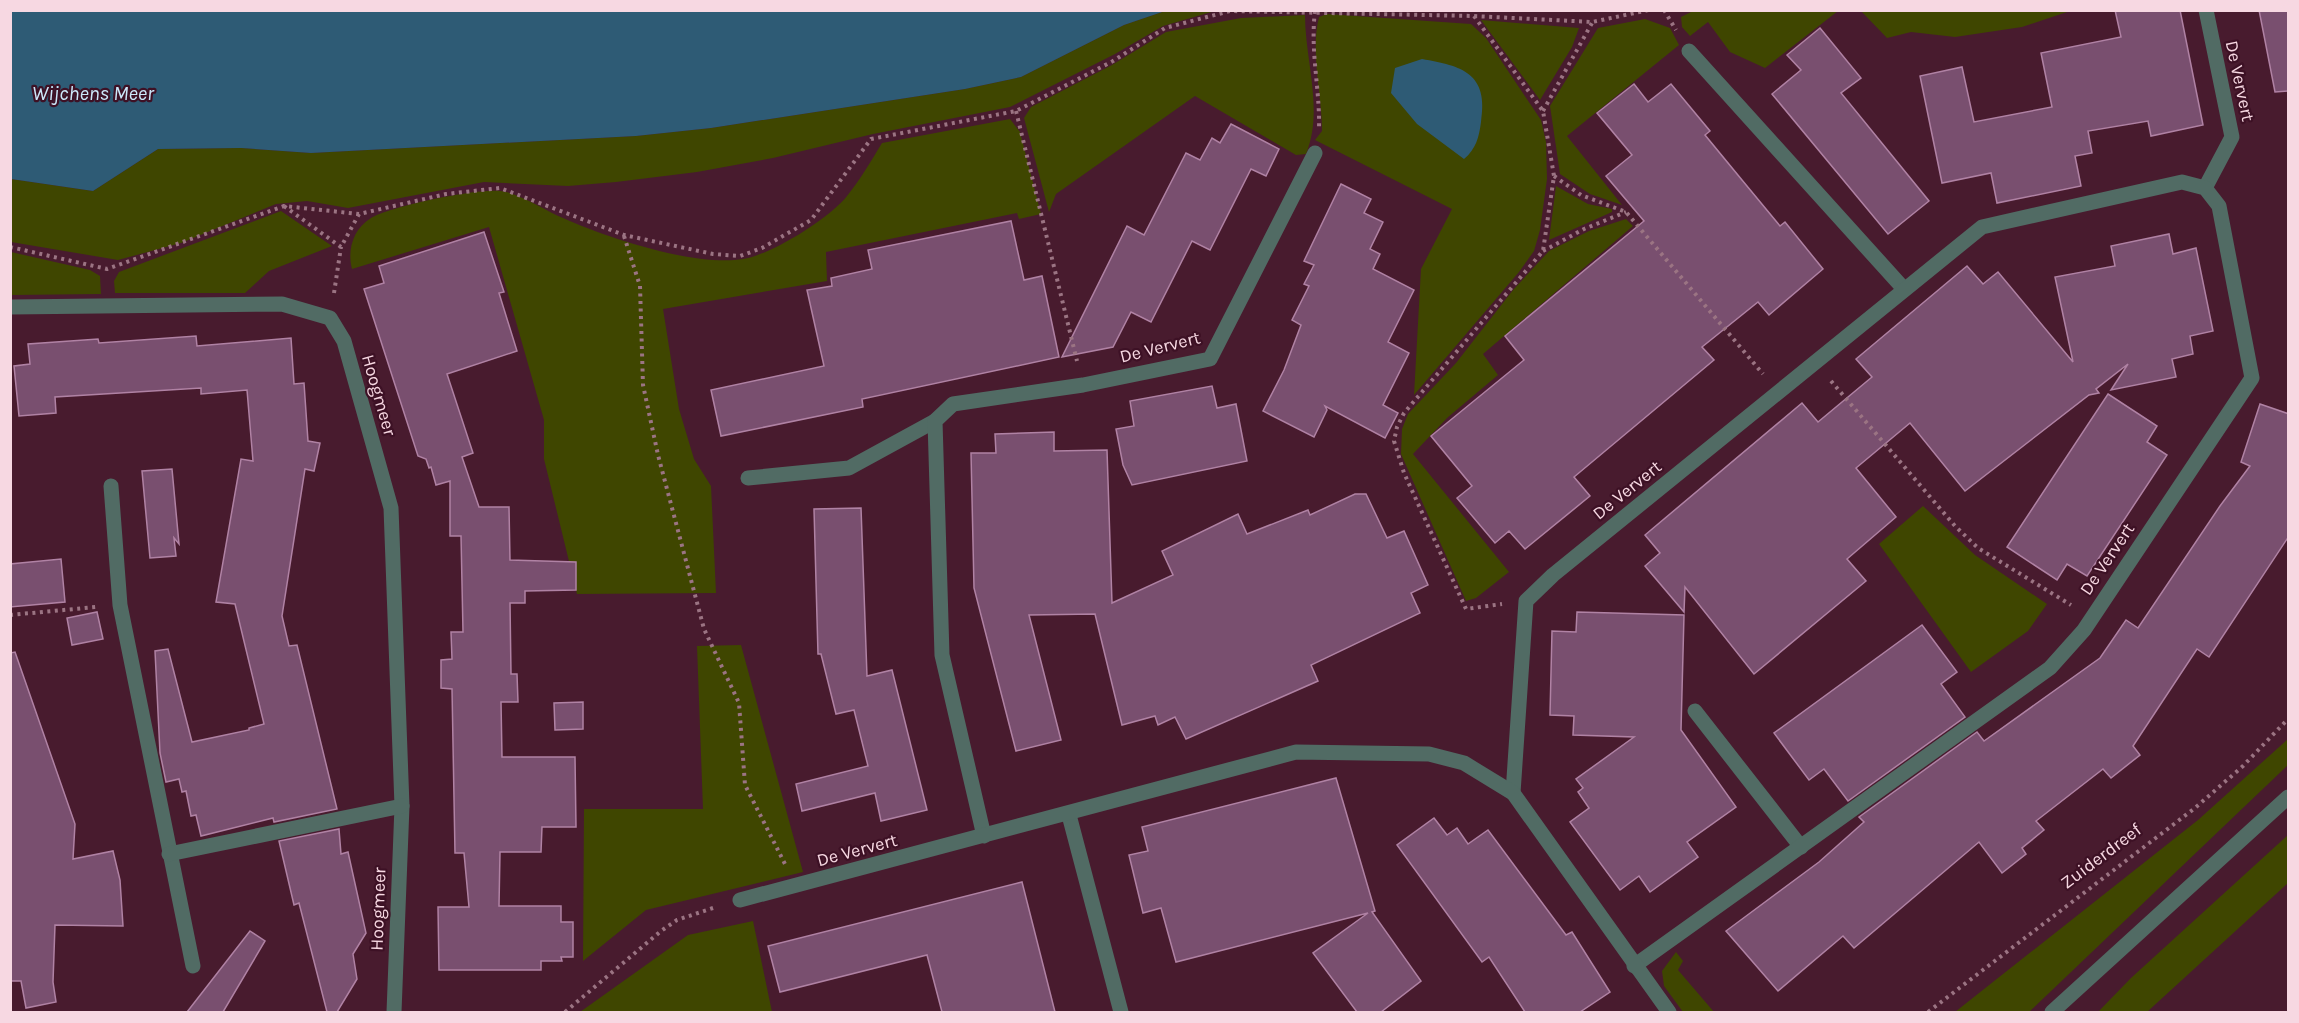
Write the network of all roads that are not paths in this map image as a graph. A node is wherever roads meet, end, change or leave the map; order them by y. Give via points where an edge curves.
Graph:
1 (2206, 10) edge
2 (1689, 51) dead end
3 (1315, 153) road end
4 (2205, 188) junction
5 (1904, 289) junction
6 (10, 307) edge
7 (935, 421) junction
8 (748, 478) dead end
9 (111, 486) dead end
10 (1695, 711) dead end
11 (1513, 793) junction
12 (2289, 797) edge
13 (402, 806) junction
14 (1069, 815) junction
15 (984, 836) junction
16 (1801, 847) junction
17 (169, 854) junction
18 (740, 900) road end
19 (193, 966) dead end
20 (1634, 966) junction
21 (394, 1012) edge
22 (1121, 1012) edge
23 (1669, 1012) edge
24 (2052, 1012) edge

1 - 4 street, De Ververt via 2232,137
2 - 5 street
3 - 7 street, De Ververt via 1210,359 1083,385 953,404
4 - 5 street, De Ververt via 2182,182 1982,227
4 - 16 street, De Ververt via 2219,206 2252,378 2092,618 2050,668
5 - 11 street, De Ververt via 1526,601
6 - 13 street, Hoogmeer via 282,304 330,318 344,341 391,508
7 - 8 street, De Ververt via 849,468
7 - 15 street via 942,655
9 - 17 street via 120,605
10 - 16 street
11 - 14 street, De Ververt via 1464,763 1429,754 1296,752
11 - 20 street, De Ververt
12 - 24 street
13 - 17 street
13 - 21 street, Hoogmeer
14 - 15 street, De Ververt
14 - 22 street
15 - 18 street, De Ververt
16 - 20 street, De Ververt
17 - 19 street
20 - 23 street, De Ververt

